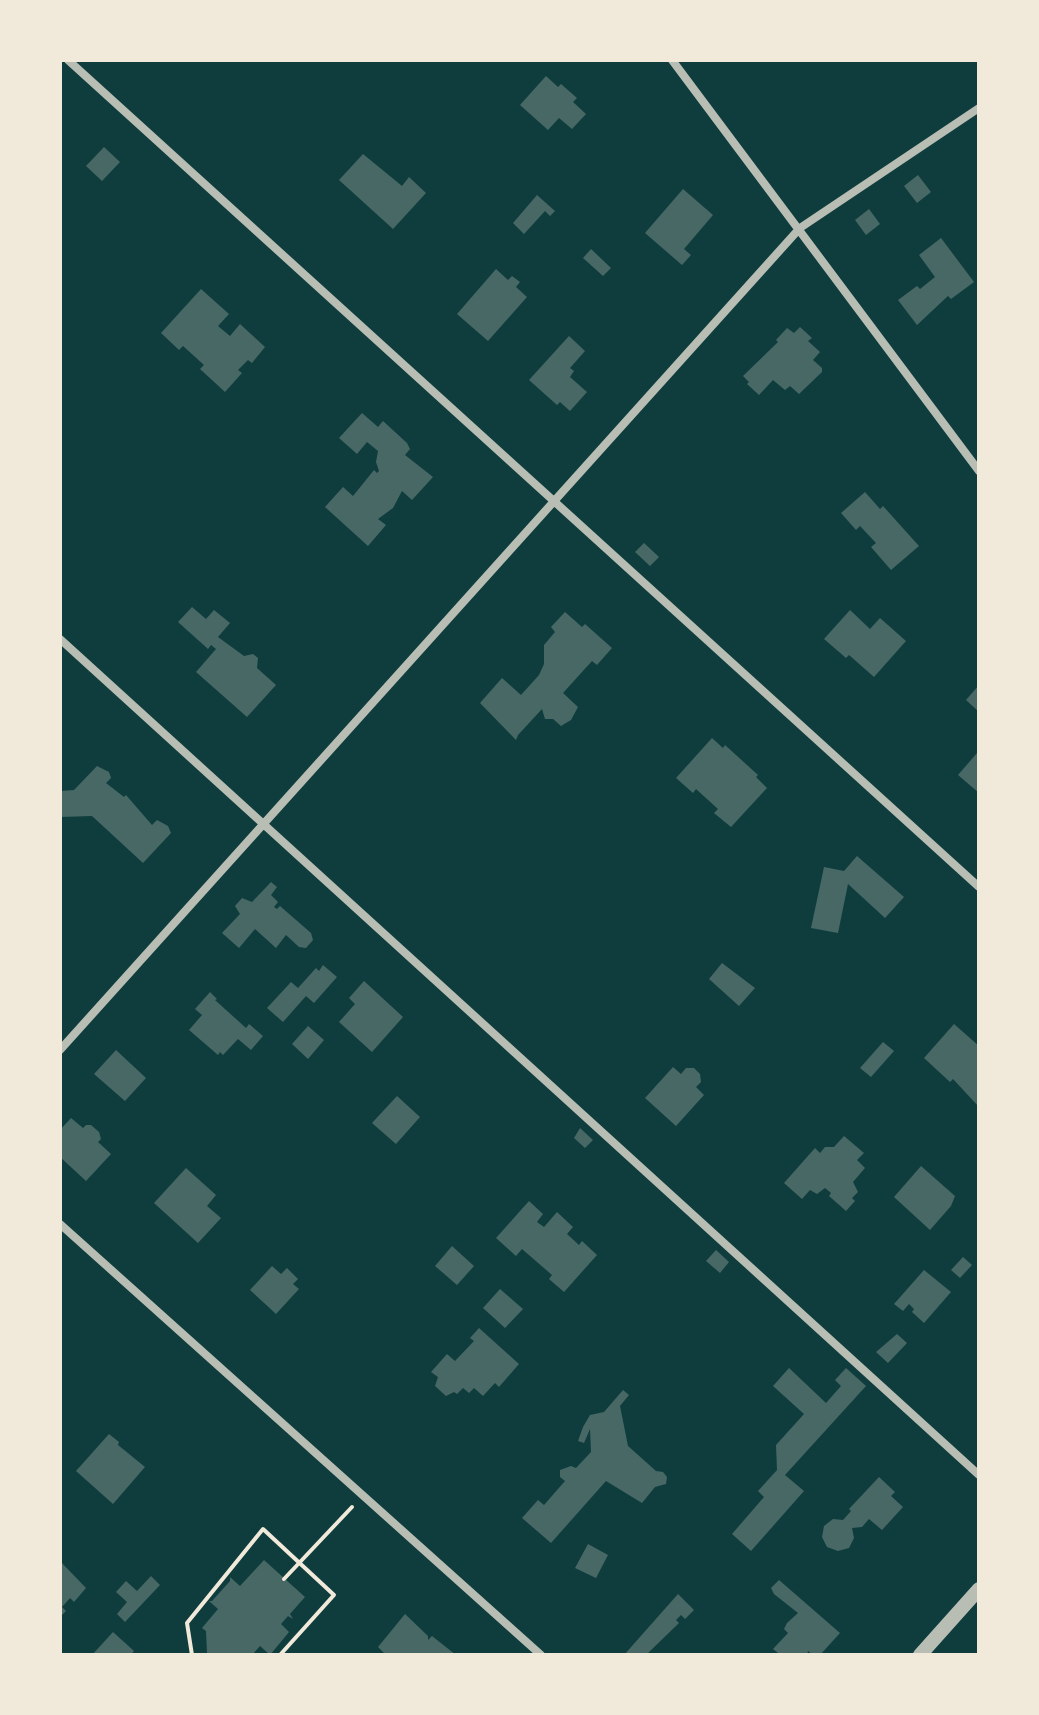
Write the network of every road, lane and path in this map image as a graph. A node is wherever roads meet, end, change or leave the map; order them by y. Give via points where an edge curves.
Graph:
1 (68, 60) edge
2 (672, 60) edge
3 (979, 108) edge
4 (800, 228) junction
5 (979, 471) edge
6 (555, 501) junction
7 (60, 639) edge
8 (266, 824) junction
9 (979, 887) edge
10 (60, 1050) edge
11 (60, 1224) edge
12 (979, 1475) edge
13 (352, 1507) dead end
14 (299, 1562) junction
15 (284, 1579) dead end
16 (979, 1589) edge
17 (192, 1655) edge
18 (280, 1655) edge
19 (541, 1655) edge
20 (920, 1655) edge

1 - 6 street
2 - 4 street
3 - 4 street
4 - 5 street
4 - 6 street
6 - 8 street
6 - 9 street
7 - 8 street
8 - 10 street
8 - 12 street
11 - 19 street
13 - 14 path
14 - 15 path
14 - 17 path via 263,1529 187,1623
14 - 18 path via 334,1595
16 - 20 street

